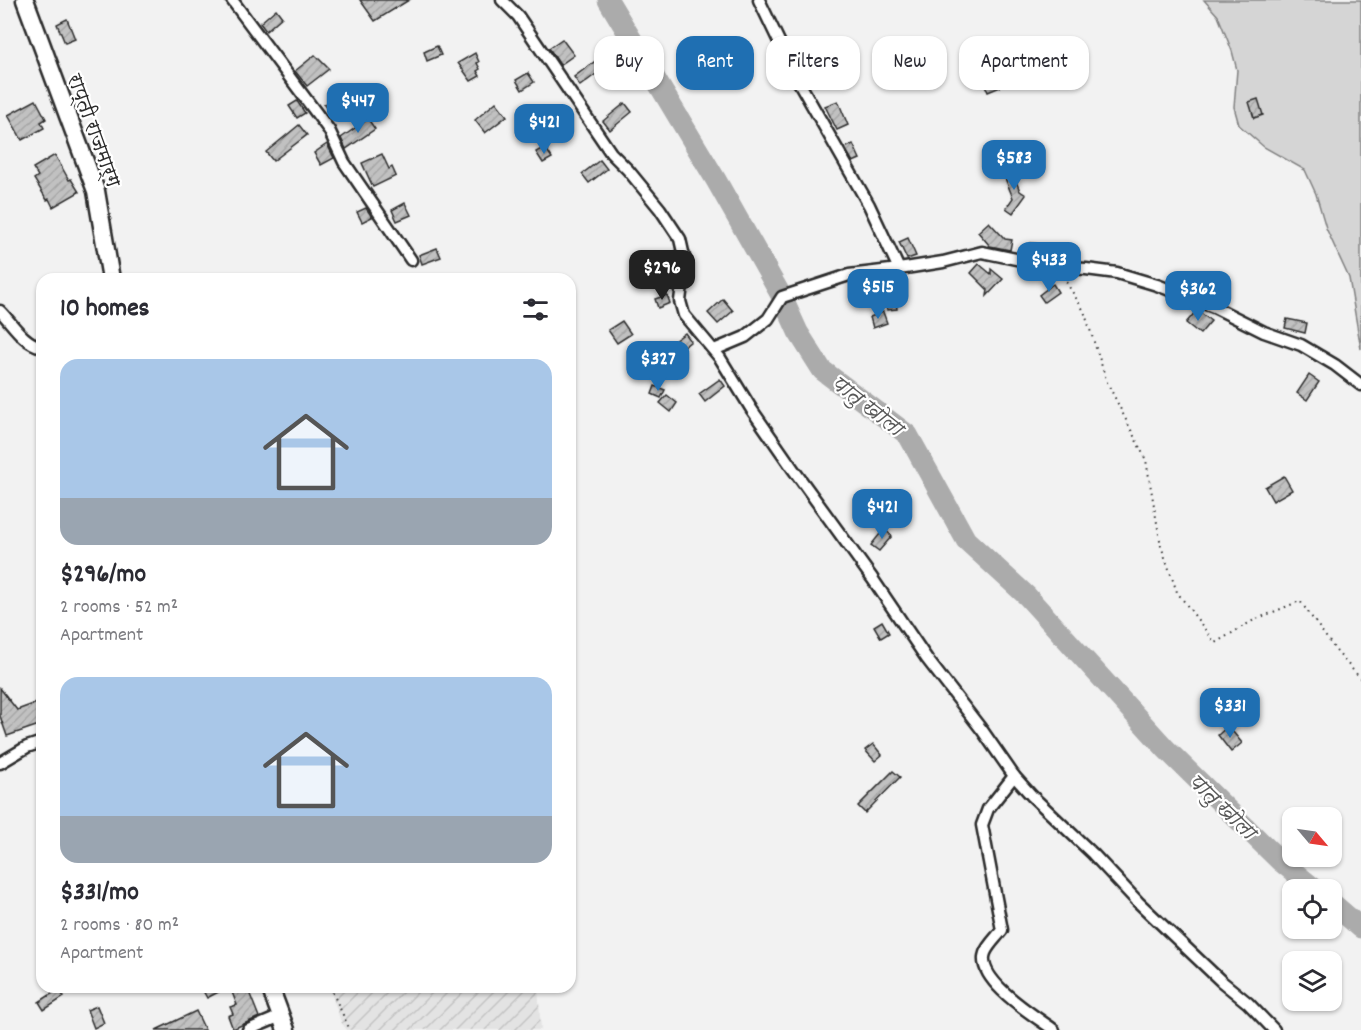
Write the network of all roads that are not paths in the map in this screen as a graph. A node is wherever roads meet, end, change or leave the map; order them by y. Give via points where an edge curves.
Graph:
1 (24, 0) edge
2 (232, 0) edge
3 (502, 0) edge
4 (759, 0) edge
5 (411, 260) dead end
6 (899, 269) junction
7 (110, 273) edge
8 (0, 311) edge
9 (36, 344) edge
10 (714, 350) junction
11 (1361, 386) edge
12 (36, 744) edge
13 (0, 763) edge
14 (1014, 776) junction
15 (272, 993) edge
16 (283, 1023) edge
17 (248, 1030) edge
18 (1054, 1030) edge
19 (1274, 1030) edge

1 - 7 main road, राप्ती राजमार्ग via 96,191
2 - 5 street via 329,130 344,162
3 - 10 street via 518,16 610,153 660,209 680,239 685,261 680,301 684,315
4 - 6 street
6 - 10 street via 849,274 782,297 768,319 745,337
6 - 11 street via 982,252 1024,262 1117,273 1214,307 1301,345
8 - 9 street via 16,330
10 - 14 street via 793,469
12 - 13 street
14 - 18 street via 988,809 982,825 1002,930 985,953 985,970 1003,990
14 - 19 street via 1138,902
15 - 16 main road
16 - 17 street

